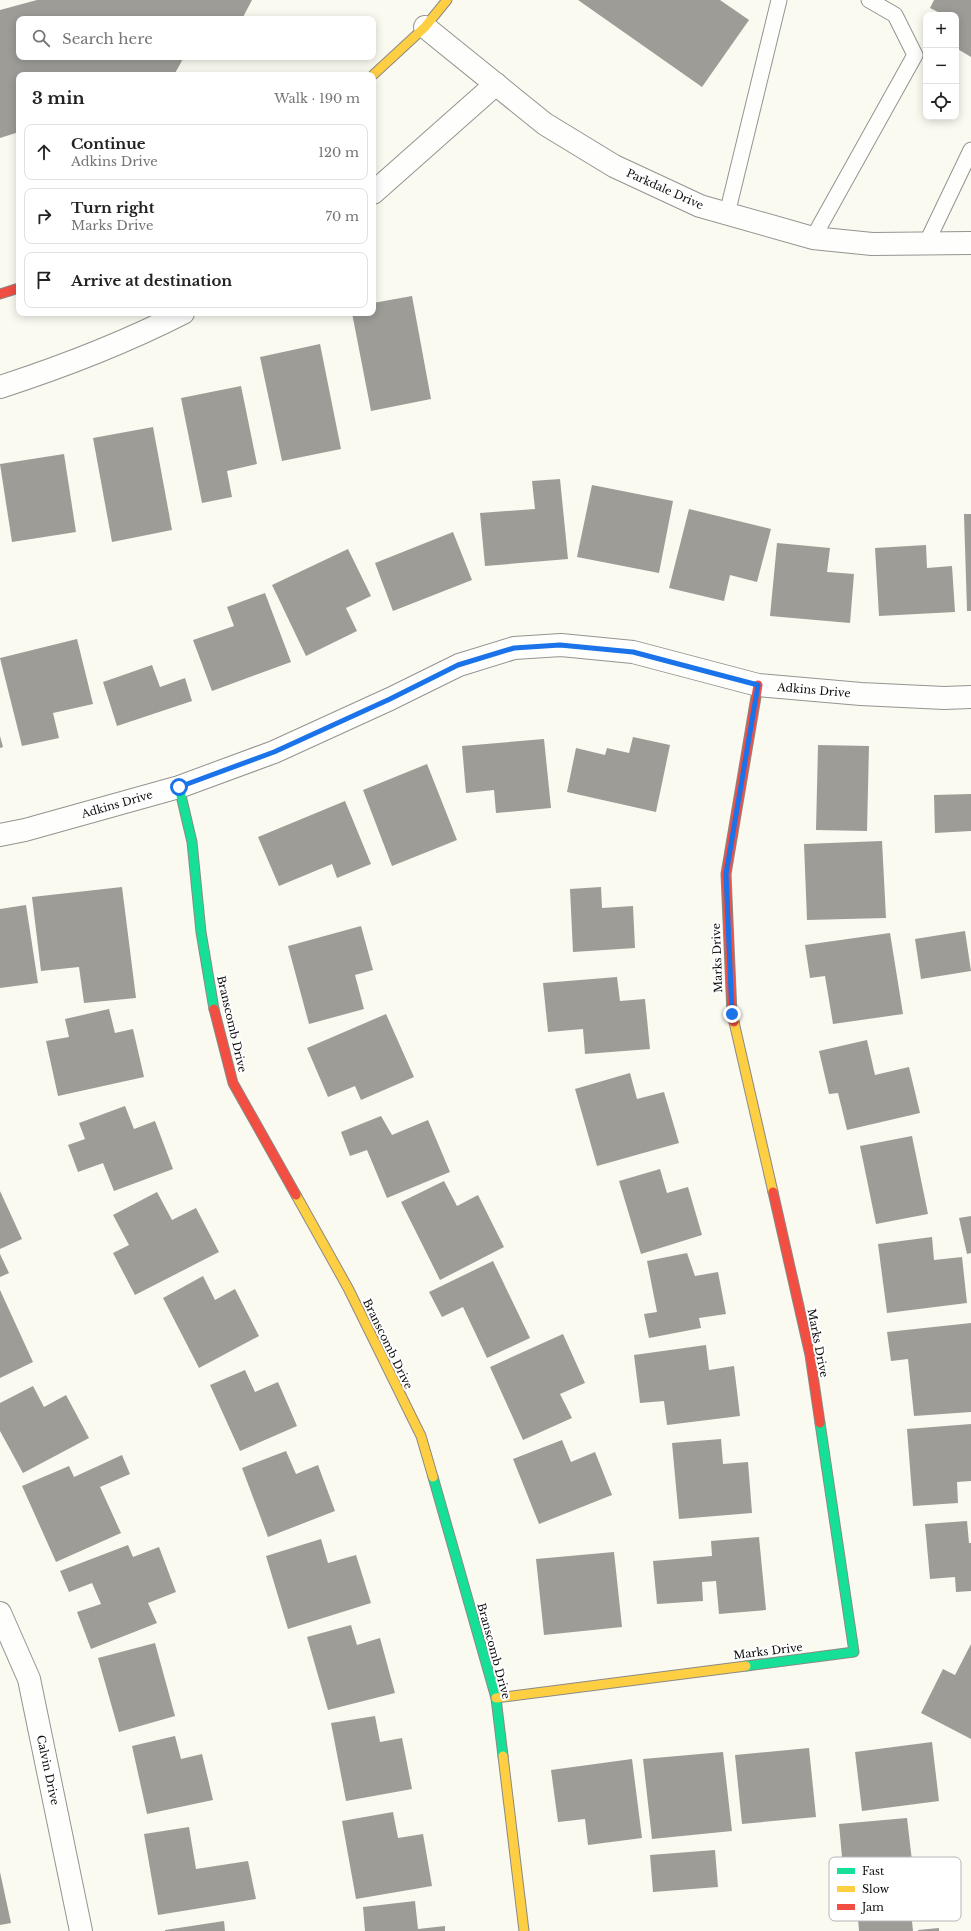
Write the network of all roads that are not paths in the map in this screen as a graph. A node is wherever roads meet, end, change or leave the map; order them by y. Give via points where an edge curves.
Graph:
1 (447, 0) edge
2 (779, 0) edge
3 (869, 0) edge
4 (426, 27) junction
5 (376, 72) edge
6 (496, 84) junction
7 (971, 150) edge
8 (376, 190) edge
9 (727, 214) junction
10 (813, 238) junction
11 (926, 244) junction
12 (971, 244) edge
13 (16, 289) edge
14 (0, 294) edge
15 (177, 316) edge
16 (0, 387) edge
17 (758, 685) junction
18 (971, 697) edge
19 (179, 787) junction
20 (0, 835) edge
21 (0, 1613) edge
22 (496, 1698) junction
23 (81, 1931) edge
24 (524, 1931) edge

1 - 4 street
2 - 9 lane
3 - 10 lane via 895,16 916,55
4 - 5 street
4 - 6 street, Parkdale Drive
6 - 8 street
6 - 9 street, Parkdale Drive via 545,124 614,166 700,206
7 - 11 lane
9 - 10 street, Parkdale Drive
10 - 11 street, Parkdale Drive via 872,244
11 - 12 street, Parkdale Drive
13 - 14 street
15 - 16 street via 67,365
17 - 18 street, Adkins Drive via 861,694
17 - 19 street, Adkins Drive via 633,652 560,645 514,648 458,665 274,752
17 - 22 street, Marks Drive via 726,874 732,1014 810,1355 854,1652
19 - 20 street, Adkins Drive
19 - 22 street, Branscomb Drive via 192,842 201,932 215,1014 233,1083 348,1288 420,1436
21 - 23 street, Calvin Drive via 29,1679
22 - 24 street, Branscomb Drive

